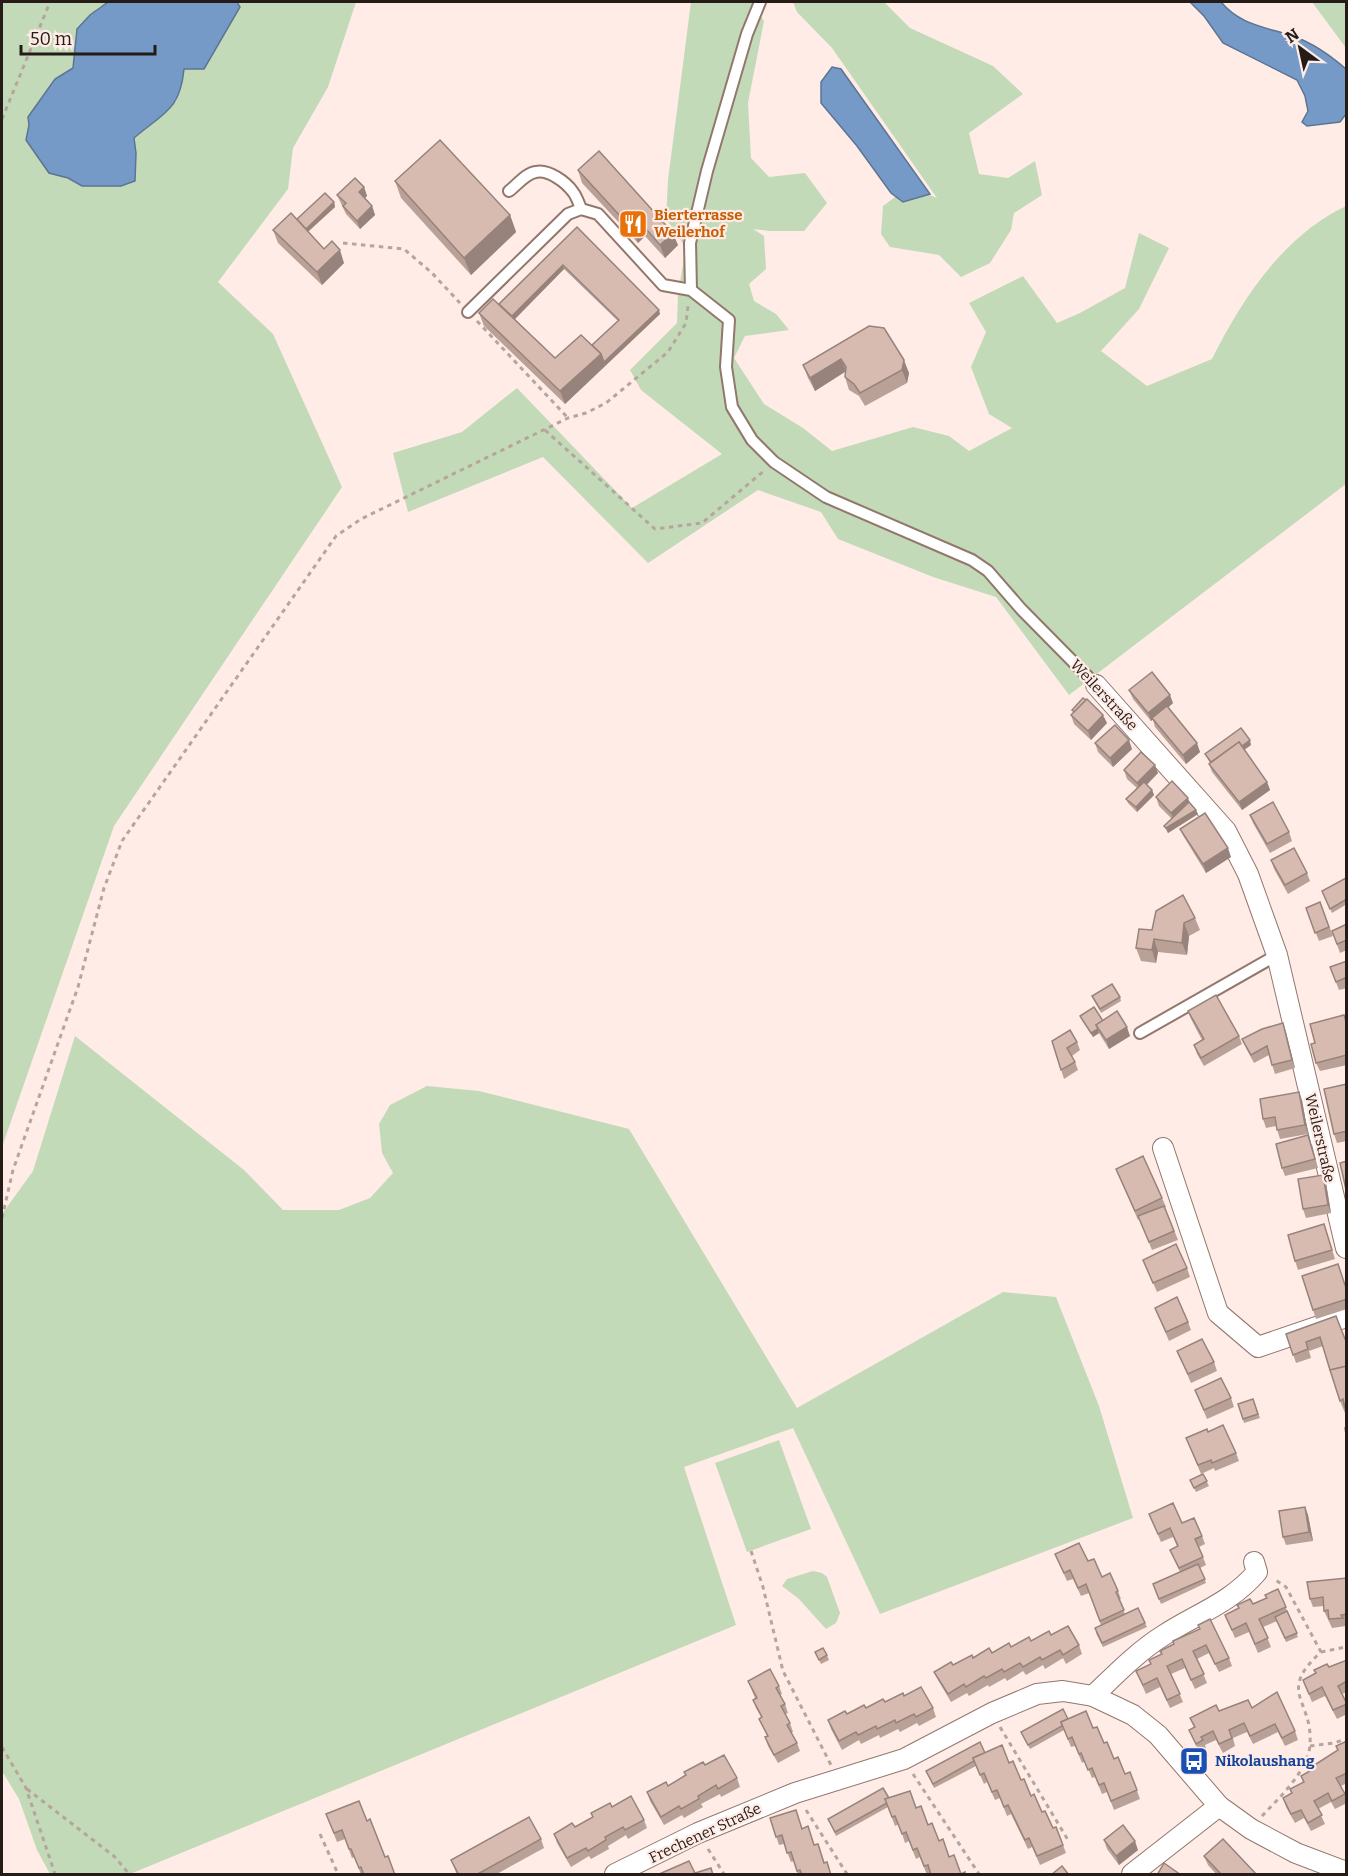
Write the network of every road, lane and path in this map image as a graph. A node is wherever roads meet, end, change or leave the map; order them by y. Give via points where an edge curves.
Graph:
1 (50, 2) edge
2 (760, 2) edge
3 (2, 119) edge
4 (509, 191) dead end
5 (581, 209) junction
6 (691, 290) junction
7 (468, 312) dead end
8 (545, 430) junction
9 (774, 462) junction
10 (1096, 685) joint
11 (1277, 956) junction
12 (1140, 1033) dead end
13 (1163, 1149) dead end
14 (2, 1218) edge
15 (1347, 1248) edge
16 (1347, 1317) edge
17 (751, 1551) dead end
18 (1255, 1567) joint
19 (1347, 1647) edge
20 (1321, 1652) junction
21 (1093, 1696) junction
22 (992, 1713) junction
23 (1347, 1738) edge
24 (1310, 1746) junction
25 (2, 1747) edge
26 (904, 1760) junction
27 (839, 1780) junction
28 (26, 1788) junction
29 (795, 1793) junction
30 (1219, 1806) junction
31 (1251, 1829) junction
32 (698, 1833) junction
33 (320, 1834) dead end
34 (1068, 1840) dead end
35 (1347, 1872) edge
36 (54, 1875) edge
37 (129, 1875) edge
38 (338, 1875) edge
39 (615, 1875) edge
40 (724, 1875) edge
41 (847, 1875) edge
42 (979, 1875) edge
43 (1132, 1875) edge

1 - 3 path
2 - 6 lane via 707,171 690,243
4 - 5 lane via 537,171 558,178 573,192
5 - 6 lane via 598,214 663,285
5 - 7 lane via 568,214
6 - 8 path via 686,323 668,352 606,403
6 - 9 lane, Weilerstraße via 729,320 726,367 732,407 752,440
8 - 9 path via 655,530 702,523
8 - 14 path via 361,519 336,536 141,812 122,842 104,888 78,987 12,1170
9 - 10 lane, Weilerstraße via 826,497 972,560 988,571
10 - 11 street, Weilerstraße via 1226,831 1248,874
11 - 12 lane
11 - 15 street, Weilerstraße
13 - 16 street via 1218,1313 1258,1347
17 - 27 path via 786,1677
18 - 20 path via 1286,1587
18 - 21 street via 1232,1597 1138,1653
19 - 20 path
20 - 24 path via 1298,1679 1309,1723
21 - 22 street, Frechener Straße via 1063,1691 1037,1694
21 - 30 street, Frechener Straße via 1133,1715 1158,1735
22 - 26 street, Frechener Straße
22 - 34 path
23 - 24 path
24 - 31 path via 1300,1770
25 - 28 path
26 - 27 street, Frechener Straße
26 - 42 path
27 - 29 street, Frechener Straße
28 - 36 path
28 - 37 path via 115,1857
29 - 32 street, Frechener Straße
29 - 41 path
30 - 31 street, Frechener Straße
30 - 43 street
31 - 35 street, Frechener Straße via 1296,1853
32 - 39 street, Frechener Straße
32 - 40 path
33 - 38 path

